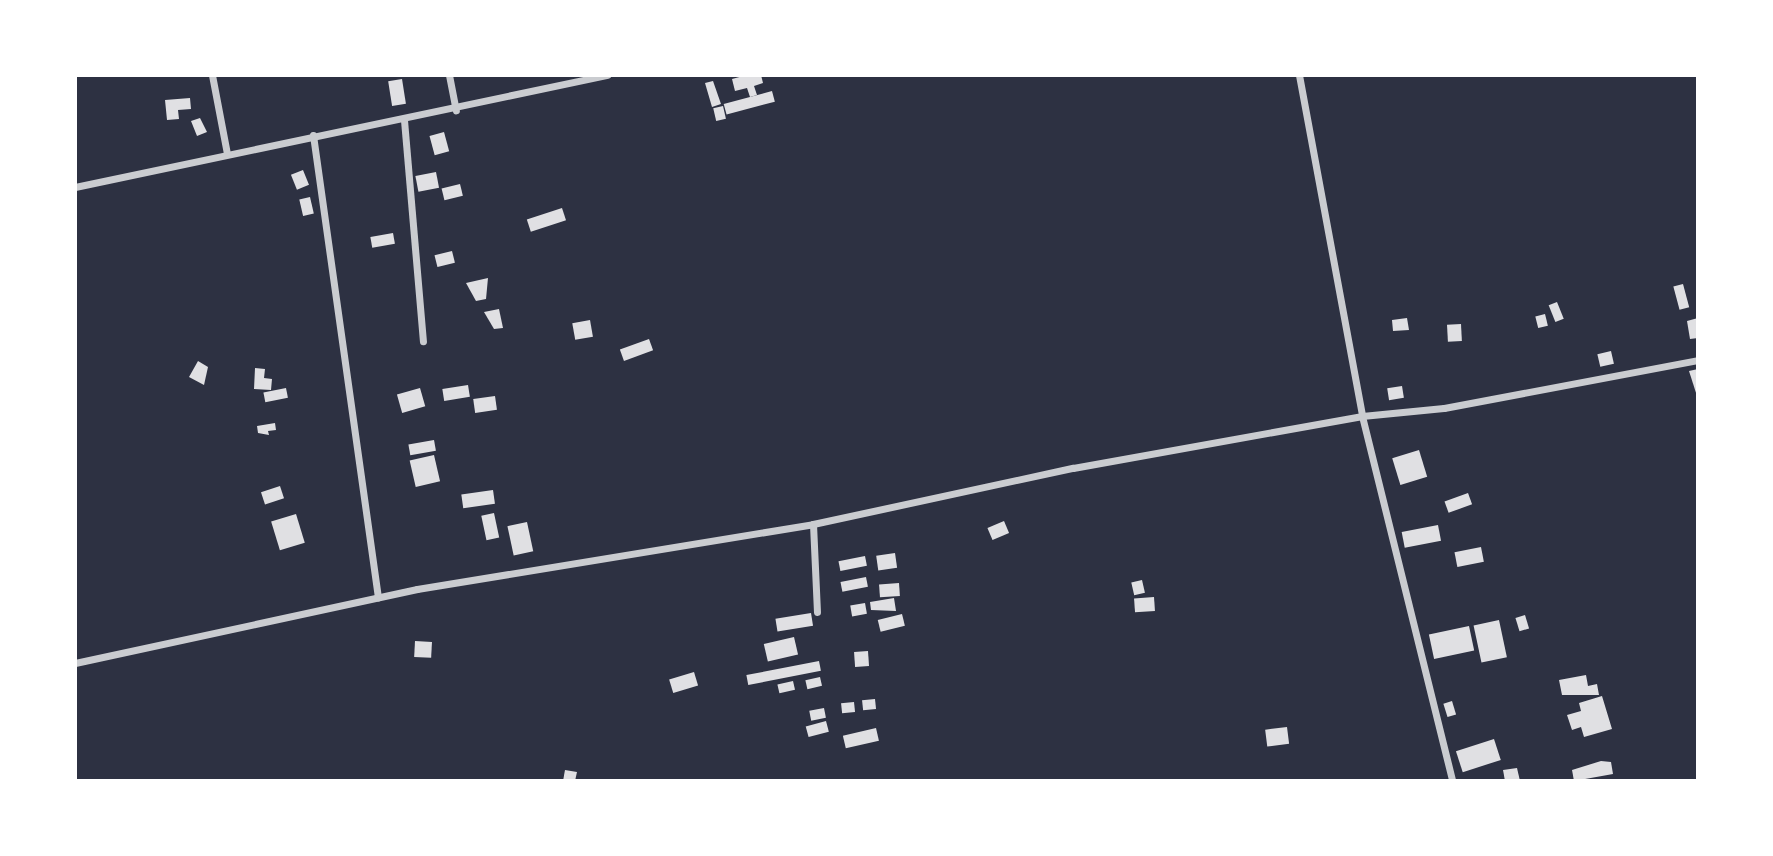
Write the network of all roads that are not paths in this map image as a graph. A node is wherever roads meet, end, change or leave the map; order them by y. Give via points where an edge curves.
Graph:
1 (212, 75) edge
2 (449, 75) edge
3 (607, 75) edge
4 (1299, 75) edge
5 (456, 110) junction
6 (404, 120) junction
7 (313, 135) junction
8 (227, 154) junction
9 (75, 187) edge
10 (424, 341) dead end
11 (1698, 360) edge
12 (1362, 416) junction
13 (813, 524) junction
14 (378, 597) junction
15 (817, 612) dead end
16 (75, 663) edge
17 (1452, 781) edge

1 - 8 street
2 - 5 street
3 - 5 street
4 - 12 street
5 - 6 street
6 - 7 street
6 - 10 street
7 - 8 street
7 - 14 street
8 - 9 street
11 - 12 street via 1444,408
12 - 13 street via 1073,468
12 - 17 street
13 - 14 street
13 - 15 street
14 - 16 street

